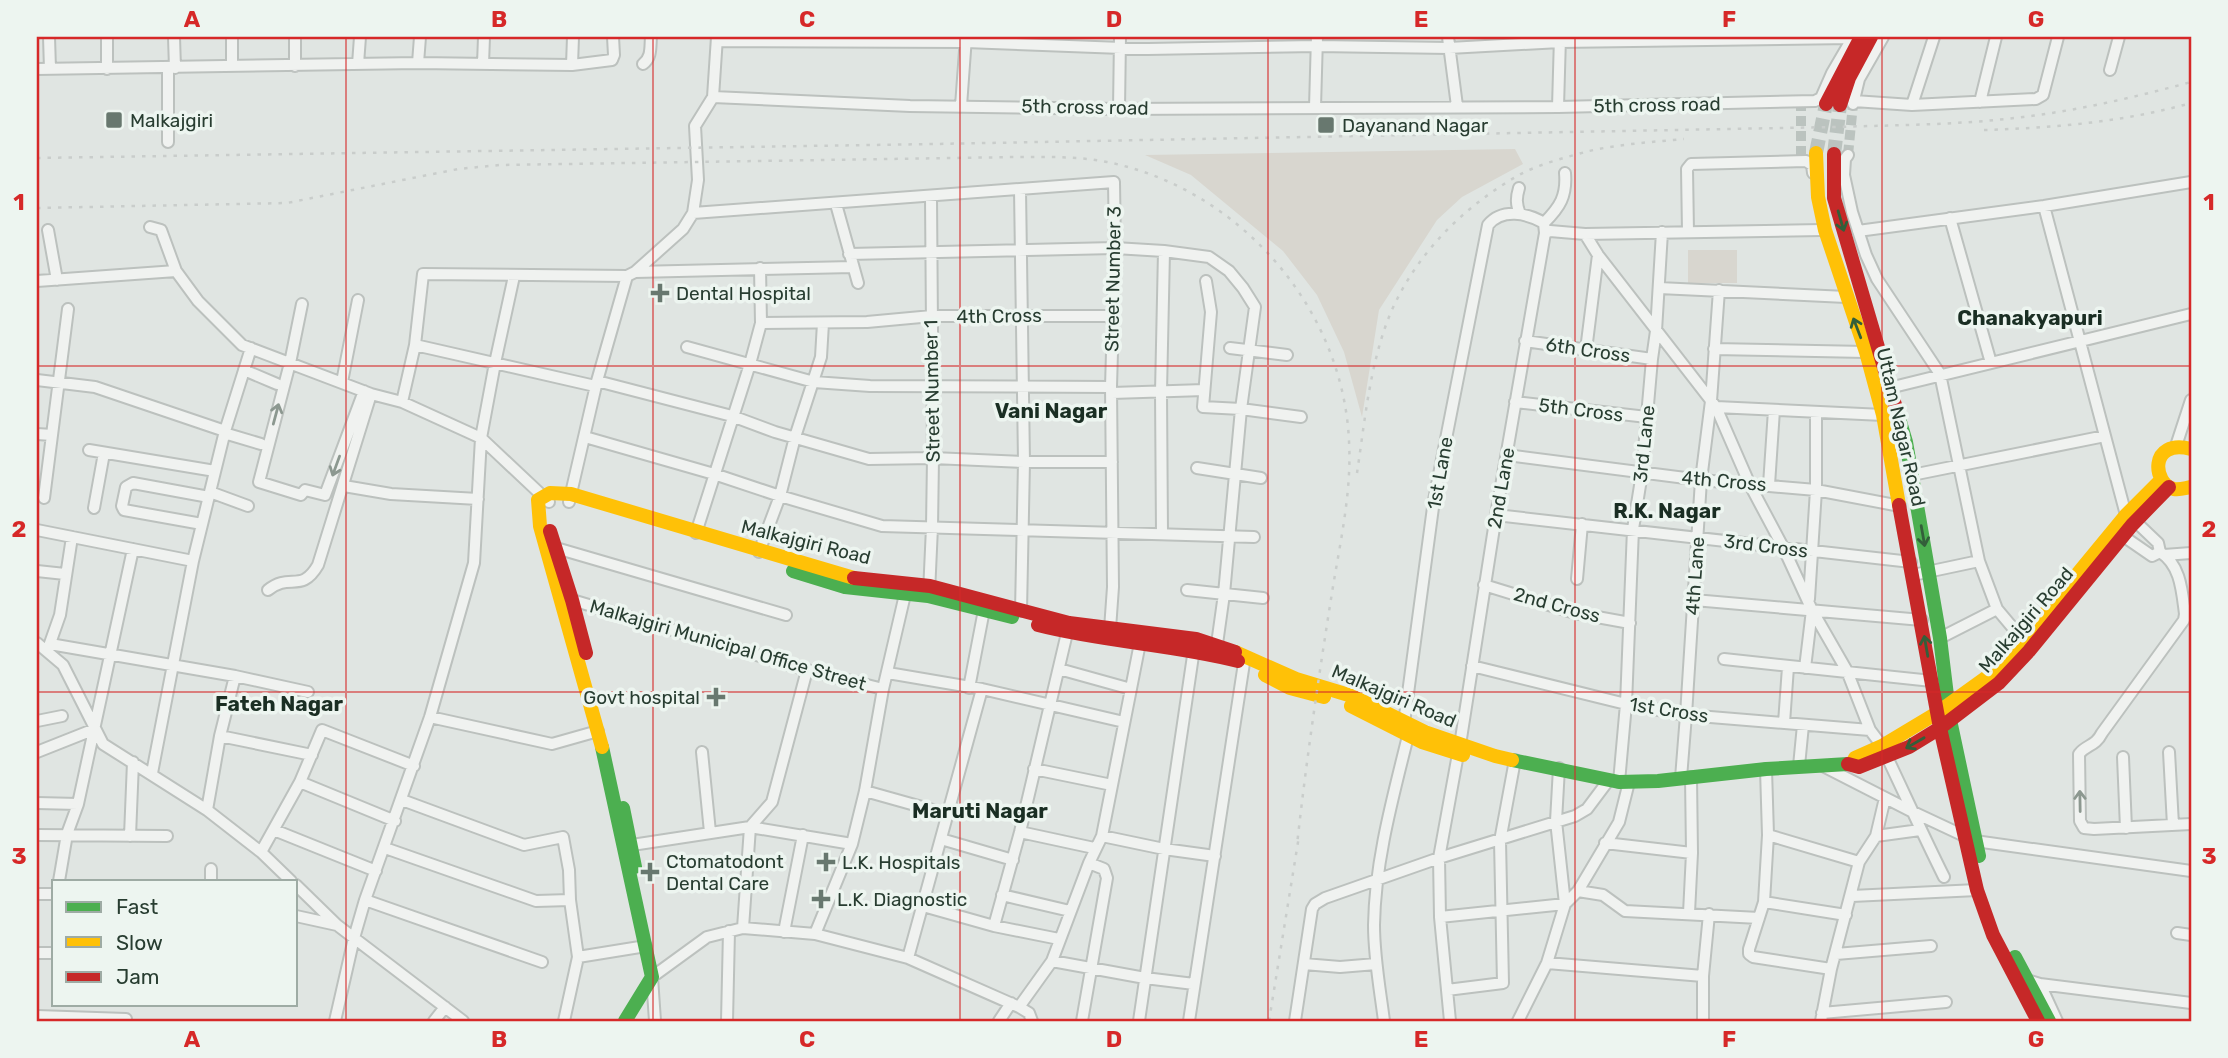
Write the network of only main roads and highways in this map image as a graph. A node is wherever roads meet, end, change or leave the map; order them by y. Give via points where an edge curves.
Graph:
1 (1856, 37) edge
2 (1871, 37) edge
3 (1816, 153) tunnel mouth
4 (1841, 154) tunnel mouth
5 (1883, 389) junction
6 (2191, 449) edge
7 (2165, 484) junction
8 (2191, 487) edge
9 (547, 498) junction
10 (570, 498) junction
11 (2131, 518) junction
12 (729, 547) junction
13 (906, 588) junction
14 (929, 591) junction
15 (1944, 717) junction
16 (1406, 729) junction
17 (1970, 838) junction
18 (635, 897) junction
19 (640, 995) junction
20 (2034, 1019) edge
21 (615, 1021) edge
22 (625, 1021) edge
23 (2049, 1021) edge

1 - 2 main road via 1828,98 1838,103
5 -> 3 main road, Uttam Nagar Road via 1844,297 1818,197
4 -> 5 main road, Uttam Nagar Road via 1833,165 1834,198
15 -> 5 main road, Uttam Nagar Road via 1932,681 1883,415
5 -> 15 main road, Uttam Nagar Road via 1906,442 1940,638
6 - 7 main road via 2176,446 2159,459 2157,469
7 - 8 main road via 2180,490
7 - 11 main road, Malkajgiri Road
9 - 10 main road, Malkajgiri Road
9 - 18 main road via 544,511 572,600 632,845
9 - 18 main road via 538,500 540,526 597,731
10 - 12 main road, Malkajgiri Road
10 - 12 main road, Malkajgiri Road via 696,533
11 - 15 main road, Malkajgiri Road via 1994,672
11 - 15 main road, Malkajgiri Road via 2123,536 1999,683
12 - 13 main road, Malkajgiri Road
12 - 13 main road, Malkajgiri Road via 845,587
13 - 14 main road, Malkajgiri Road
14 - 16 main road, Malkajgiri Road via 1067,633 1194,649 1244,663 1290,688 1347,704
14 - 16 main road, Malkajgiri Road via 1069,623 1217,644 1293,678 1350,695
15 - 16 main road, Malkajgiri Road via 1859,767 1799,766 1619,782 1496,757 1482,750 1459,749
15 - 17 main road
17 - 20 main road via 1977,890 1993,935
17 - 23 main road via 2001,932 2033,982
18 - 19 main road via 652,977
19 - 21 main road
19 - 22 main road

